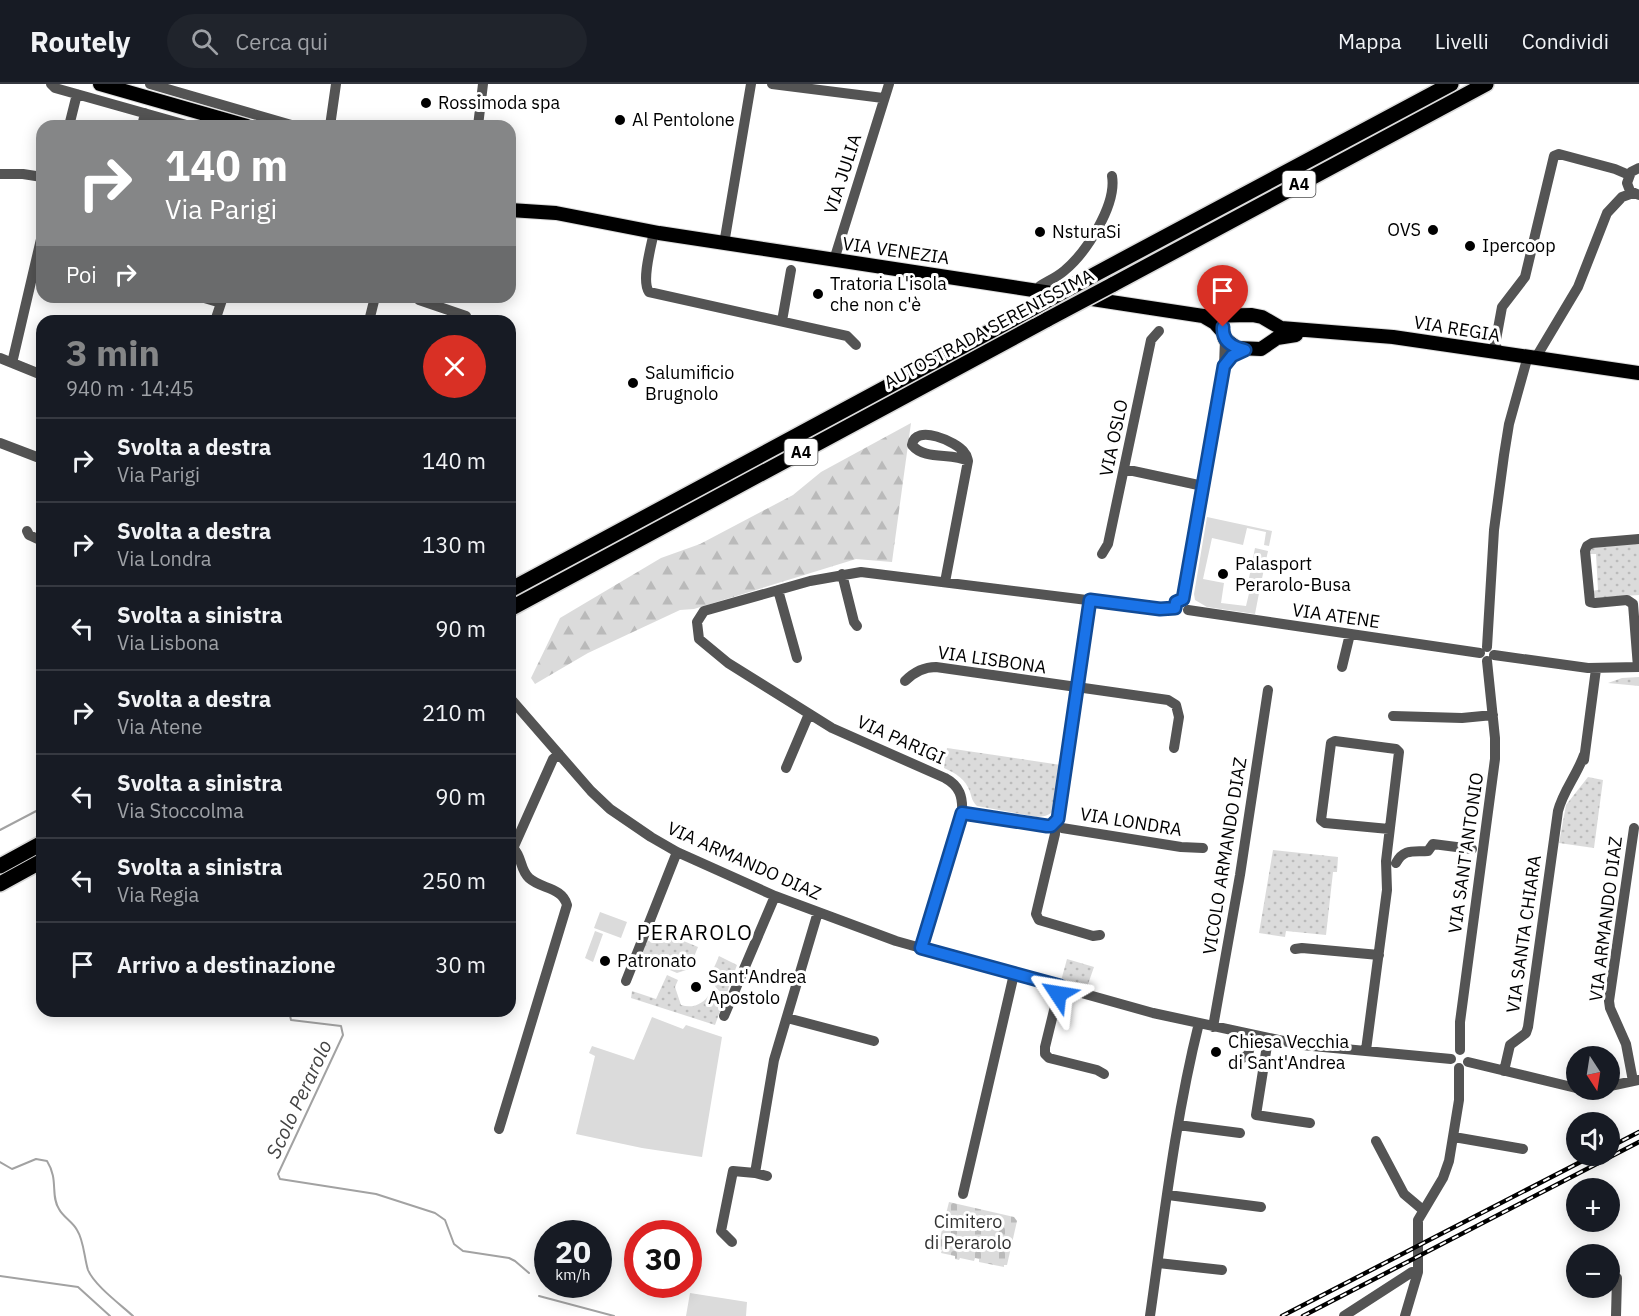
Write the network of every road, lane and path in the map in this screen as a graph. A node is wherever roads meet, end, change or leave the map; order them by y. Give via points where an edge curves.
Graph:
1 (51, 84) edge
2 (100, 84) edge
3 (336, 84) edge
4 (483, 84) edge
5 (751, 84) edge
6 (772, 84) edge
7 (889, 84) edge
8 (1450, 84) edge
9 (1486, 84) edge
10 (147, 88) edge
11 (77, 94) junction
12 (883, 98) junction
13 (145, 113) junction
14 (70, 120) edge
15 (143, 120) edge
16 (169, 120) edge
17 (227, 120) edge
18 (272, 120) edge
19 (331, 120) edge
20 (479, 120) edge
21 (1639, 168) edge
22 (0, 174) edge
23 (1629, 175) junction
24 (36, 176) edge
25 (1112, 176) dead end
26 (1636, 194) edge
27 (516, 210) edge
28 (654, 232) junction
29 (724, 244) junction
30 (834, 260) junction
31 (36, 267) edge
32 (791, 270) dead end
33 (1039, 290) junction
34 (428, 303) edge
35 (1133, 304) joint
36 (463, 315) edge
37 (1234, 315) junction
38 (1203, 316) junction
39 (782, 321) junction
40 (1270, 322) junction
41 (1160, 331) dead end
42 (1224, 335) junction
43 (1272, 341) junction
44 (856, 345) dead end
45 (1245, 350) junction
46 (1500, 353) junction
47 (0, 358) edge
48 (1531, 361) junction
49 (12, 363) junction
50 (1224, 366) junction
51 (36, 373) edge
52 (1639, 373) edge
53 (1639, 380) edge
54 (0, 443) edge
55 (36, 457) edge
56 (968, 461) junction
57 (1124, 470) junction
58 (1203, 486) junction
59 (27, 531) dead end
60 (36, 538) edge
61 (1639, 539) edge
62 (1102, 554) dead end
63 (842, 574) junction
64 (945, 582) junction
65 (516, 587) edge
66 (778, 590) junction
67 (1090, 600) junction
68 (1179, 603) junction
69 (516, 606) edge
70 (696, 626) joint
71 (858, 626) dead end
72 (1350, 634) junction
73 (1487, 654) junction
74 (797, 658) dead end
75 (1342, 667) dead end
76 (1639, 667) edge
77 (1596, 669) junction
78 (905, 681) dead end
79 (1078, 688) junction
80 (1268, 690) dead end
81 (516, 705) edge
82 (809, 714) junction
83 (1494, 715) junction
84 (1393, 716) dead end
85 (1174, 748) dead end
86 (559, 754) junction
87 (786, 768) dead end
88 (962, 813) junction
89 (1055, 823) junction
90 (1634, 828) dead end
91 (1389, 829) junction
92 (516, 842) edge
93 (36, 846) edge
94 (1203, 848) dead end
95 (1472, 849) dead end
96 (516, 852) edge
97 (677, 852) junction
98 (1396, 863) dead end
99 (36, 864) edge
100 (0, 866) edge
101 (0, 884) edge
102 (775, 896) junction
103 (818, 912) junction
104 (1100, 935) dead end
105 (921, 948) junction
106 (1295, 950) dead end
107 (1378, 955) junction
108 (1014, 974) junction
109 (626, 981) dead end
110 (1060, 986) junction
111 (724, 1016) dead end
112 (787, 1018) junction
113 (1199, 1023) junction
114 (1214, 1027) junction
115 (1268, 1039) junction
116 (874, 1041) dead end
117 (1365, 1050) junction
118 (1460, 1050) junction
119 (1261, 1057) dead end
120 (1451, 1059) junction
121 (1231, 1064) dead end
122 (1464, 1065) junction
123 (1504, 1071) junction
124 (1104, 1074) dead end
125 (1636, 1081) edge
126 (1620, 1084) edge
127 (1566, 1086) edge
128 (1310, 1123) dead end
129 (1178, 1125) junction
130 (499, 1129) dead end
131 (1240, 1133) dead end
132 (1454, 1137) junction
133 (1376, 1142) dead end
134 (1523, 1149) dead end
135 (755, 1173) junction
136 (767, 1176) dead end
137 (963, 1194) dead end
138 (1168, 1195) junction
139 (1261, 1207) dead end
140 (1423, 1210) junction
141 (732, 1242) dead end
142 (1158, 1263) junction
143 (1222, 1270) dead end
144 (1412, 1272) dead end
145 (1616, 1298) edge
146 (1150, 1316) edge
147 (1344, 1316) edge
148 (1405, 1316) edge
149 (1616, 1316) edge

1 - 11 street
2 - 10 main road
3 - 19 street
4 - 20 street
5 - 29 street
6 - 12 street
7 - 12 street, VIA JULIA
8 - 65 highway, AUTOSTRADA SERENISSIMA / A4, bridge
9 - 69 highway, AUTOSTRADA SERENISSIMA / A4, bridge
10 - 17 main road
10 - 18 street
11 - 13 street
11 - 14 street
12 - 30 street, VIA JULIA
13 - 15 street
13 - 16 street
21 - 23 street
22 - 24 street
23 - 26 street via 1628,187
23 - 46 street via 1557,155 1525,277 1502,307 1495,345
25 - 33 street via 1109,201 1089,245
26 - 48 street, VIA SANT'ANTONIO via 1622,197 1607,213 1578,287
27 - 28 main road, VIA VENEZIA via 556,213
28 - 29 main road, VIA VENEZIA
28 - 39 street via 646,279 650,292
29 - 30 main road, VIA VENEZIA
30 - 33 main road, VIA VENEZIA
31 - 49 street
32 - 39 street
33 - 35 main road, VIA VENEZIA
34 - 36 street
35 - 38 main road, VIA REGIA
37 - 38 main road, VIA REGIA
37 - 40 main road, VIA REGIA via 1252,315
37 - 42 main road via 1225,322
38 - 42 main road, VIA REGIA
39 - 44 street via 847,336
40 - 43 main road
40 - 46 main road, VIA REGIA via 1281,328
41 - 57 street, VIA OSLO via 1151,340
42 - 45 main road, VIA REGIA via 1232,346
42 - 50 street
43 - 45 main road, VIA REGIA via 1261,349
43 - 48 main road, VIA REGIA via 1298,335
45 - 50 street via 1232,356
46 - 48 main road, VIA REGIA
47 - 49 street
48 - 52 main road, VIA REGIA
48 - 53 main road, VIA REGIA
48 - 73 street, VIA SANT'ANTONIO via 1513,409 1504,455 1494,530
49 - 51 street
50 - 58 street
54 - 55 street
56 - 56 street via 965,453 951,443 924,433 913,440 912,445 922,452
56 - 64 street
57 - 58 street
57 - 62 street, VIA OSLO via 1108,544
58 - 68 street
59 - 60 street
61 - 76 street via 1592,543 1585,551 1590,602 1627,600 1632,604
63 - 64 street, VIA ATENE via 870,572
63 - 66 street, VIA ATENE
63 - 71 street
64 - 67 street, VIA ATENE
66 - 70 street, VIA ATENE via 704,611
66 - 74 street
67 - 68 street, VIA ATENE via 1160,609
67 - 79 street
68 - 72 street, VIA ATENE via 1181,613 1188,610
70 - 82 street, VIA PARIGI via 699,639 728,663
72 - 73 street, VIA ATENE
72 - 75 street
73 - 77 street, VIA ATENE
73 - 83 street, VIA SANT'ANTONIO
76 - 77 street, VIA ATENE
77 - 123 street, VIA SANTA CHIARA via 1585,767 1564,795 1558,811 1528,1027 1510,1045
78 - 79 street, VIA LISBONA via 930,667
79 - 85 street, VIA LISBONA via 1174,703 1180,712
79 - 89 street via 1060,814
80 - 114 street, VICOLO ARMANDO DIAZ
81 - 86 street, VIA ARMANDO DIAZ
82 - 87 street
82 - 88 street, VIA PARIGI via 950,780 960,792
83 - 84 street
83 - 118 street, VIA SANT'ANTONIO via 1495,759 1460,1022
86 - 92 street via 553,759
86 - 97 street, VIA ARMANDO DIAZ via 610,809
88 - 89 street, VIA LONDRA via 1047,826
88 - 105 street
89 - 94 street, VIA LONDRA via 1062,828
89 - 104 street, VIA LONDRA via 1037,917
90 - 125 street, VIA ARMANDO DIAZ via 1609,1001
91 - 91 street via 1398,751 1331,743 1321,820
91 - 107 street via 1387,890
93 - 100 highway
95 - 98 street via 1433,844 1428,851 1411,850 1403,854
96 - 130 street via 530,879 563,896 567,905
97 - 102 street, VIA ARMANDO DIAZ
97 - 109 street
99 - 101 highway
102 - 103 street, VIA ARMANDO DIAZ
102 - 111 street
103 - 105 street, VIA ARMANDO DIAZ
103 - 112 street
105 - 108 street, VIA ARMANDO DIAZ
106 - 107 street
107 - 117 street
108 - 110 street, VIA ARMANDO DIAZ
108 - 137 street
110 - 113 street, VIA ARMANDO DIAZ
110 - 124 street via 1045,1054
112 - 116 street
112 - 135 street via 774,1060
113 - 114 street, VIA ARMANDO DIAZ
113 - 129 street
114 - 115 street, VIA ARMANDO DIAZ
115 - 117 street, VIA ARMANDO DIAZ
115 - 128 street via 1256,1115
117 - 120 street, VIA ARMANDO DIAZ
118 - 120 street
118 - 122 street via 1467,1054
119 - 121 street via 1249,1051
120 - 122 street via 1453,1064
122 - 123 street
122 - 132 street
123 - 127 street
125 - 126 street, VIA ARMANDO DIAZ
129 - 131 street
129 - 138 street
132 - 134 street
132 - 140 street via 1446,1172
133 - 140 street via 1404,1194
135 - 136 street
135 - 141 street via 733,1172 721,1231
138 - 139 street
138 - 142 street
140 - 148 street via 1418,1220 1418,1272
142 - 143 street
142 - 146 street
144 - 147 street
145 - 149 street

